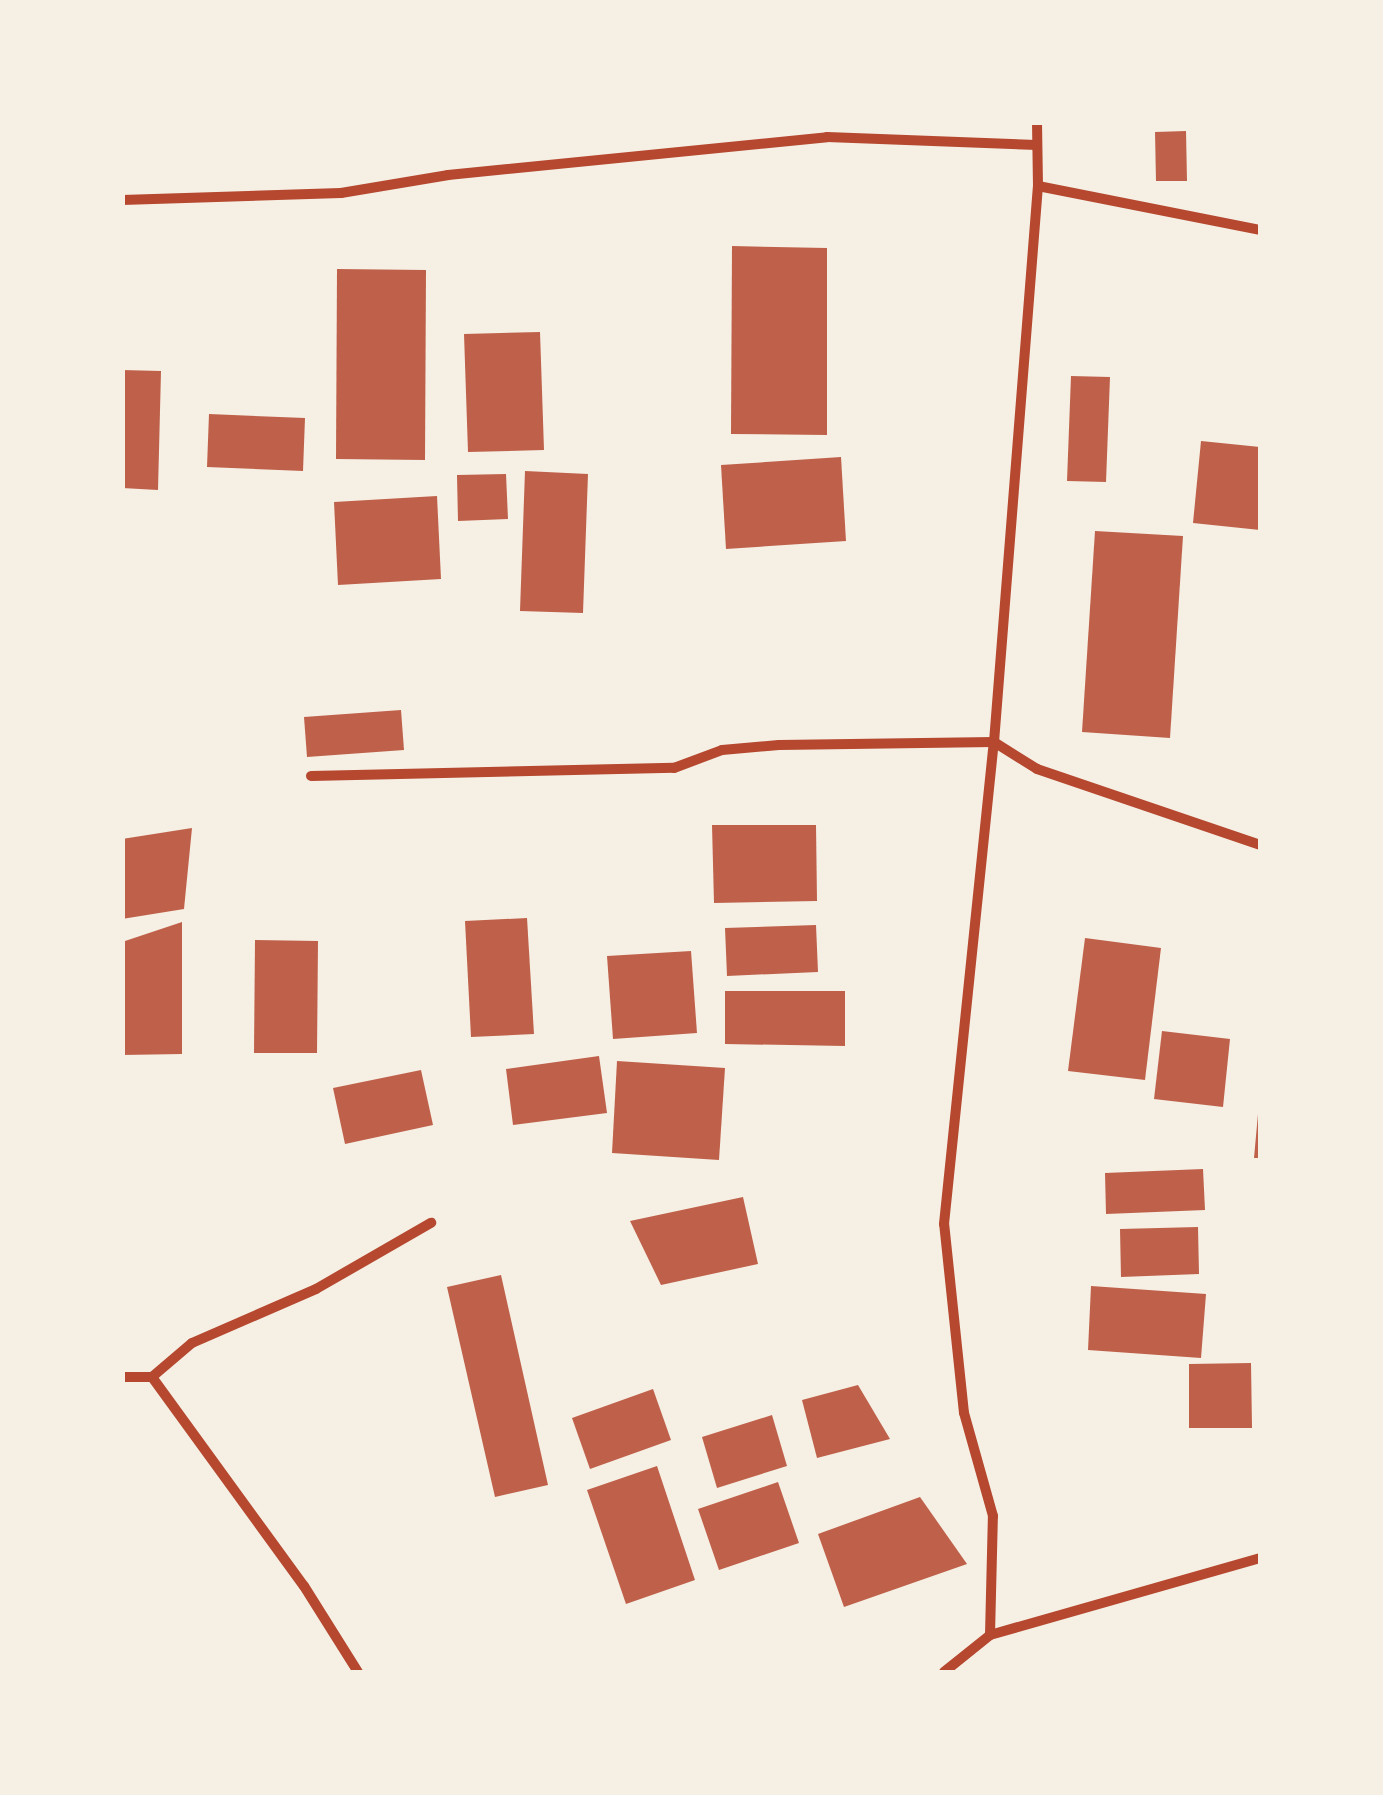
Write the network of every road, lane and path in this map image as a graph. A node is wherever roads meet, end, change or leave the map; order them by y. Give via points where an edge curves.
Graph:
1 (1037, 122) edge
2 (1036, 145) junction
3 (1038, 186) junction
4 (122, 200) edge
5 (1260, 230) edge
6 (994, 742) junction
7 (311, 776) dead end
8 (1260, 844) edge
9 (432, 1223) dead end
10 (122, 1376) edge
11 (152, 1377) junction
12 (1260, 1558) edge
13 (990, 1634) junction
14 (358, 1672) edge
15 (944, 1672) edge

1 - 2 street
2 - 3 street
2 - 4 street via 827,136 448,175 341,193
3 - 5 street
3 - 6 street
6 - 7 street via 779,745 722,750 674,768
6 - 8 street via 1037,769
6 - 13 street via 944,1224 964,1413 992,1516
9 - 11 street via 316,1288 192,1344
10 - 11 street
11 - 14 street
12 - 13 street
13 - 15 street

